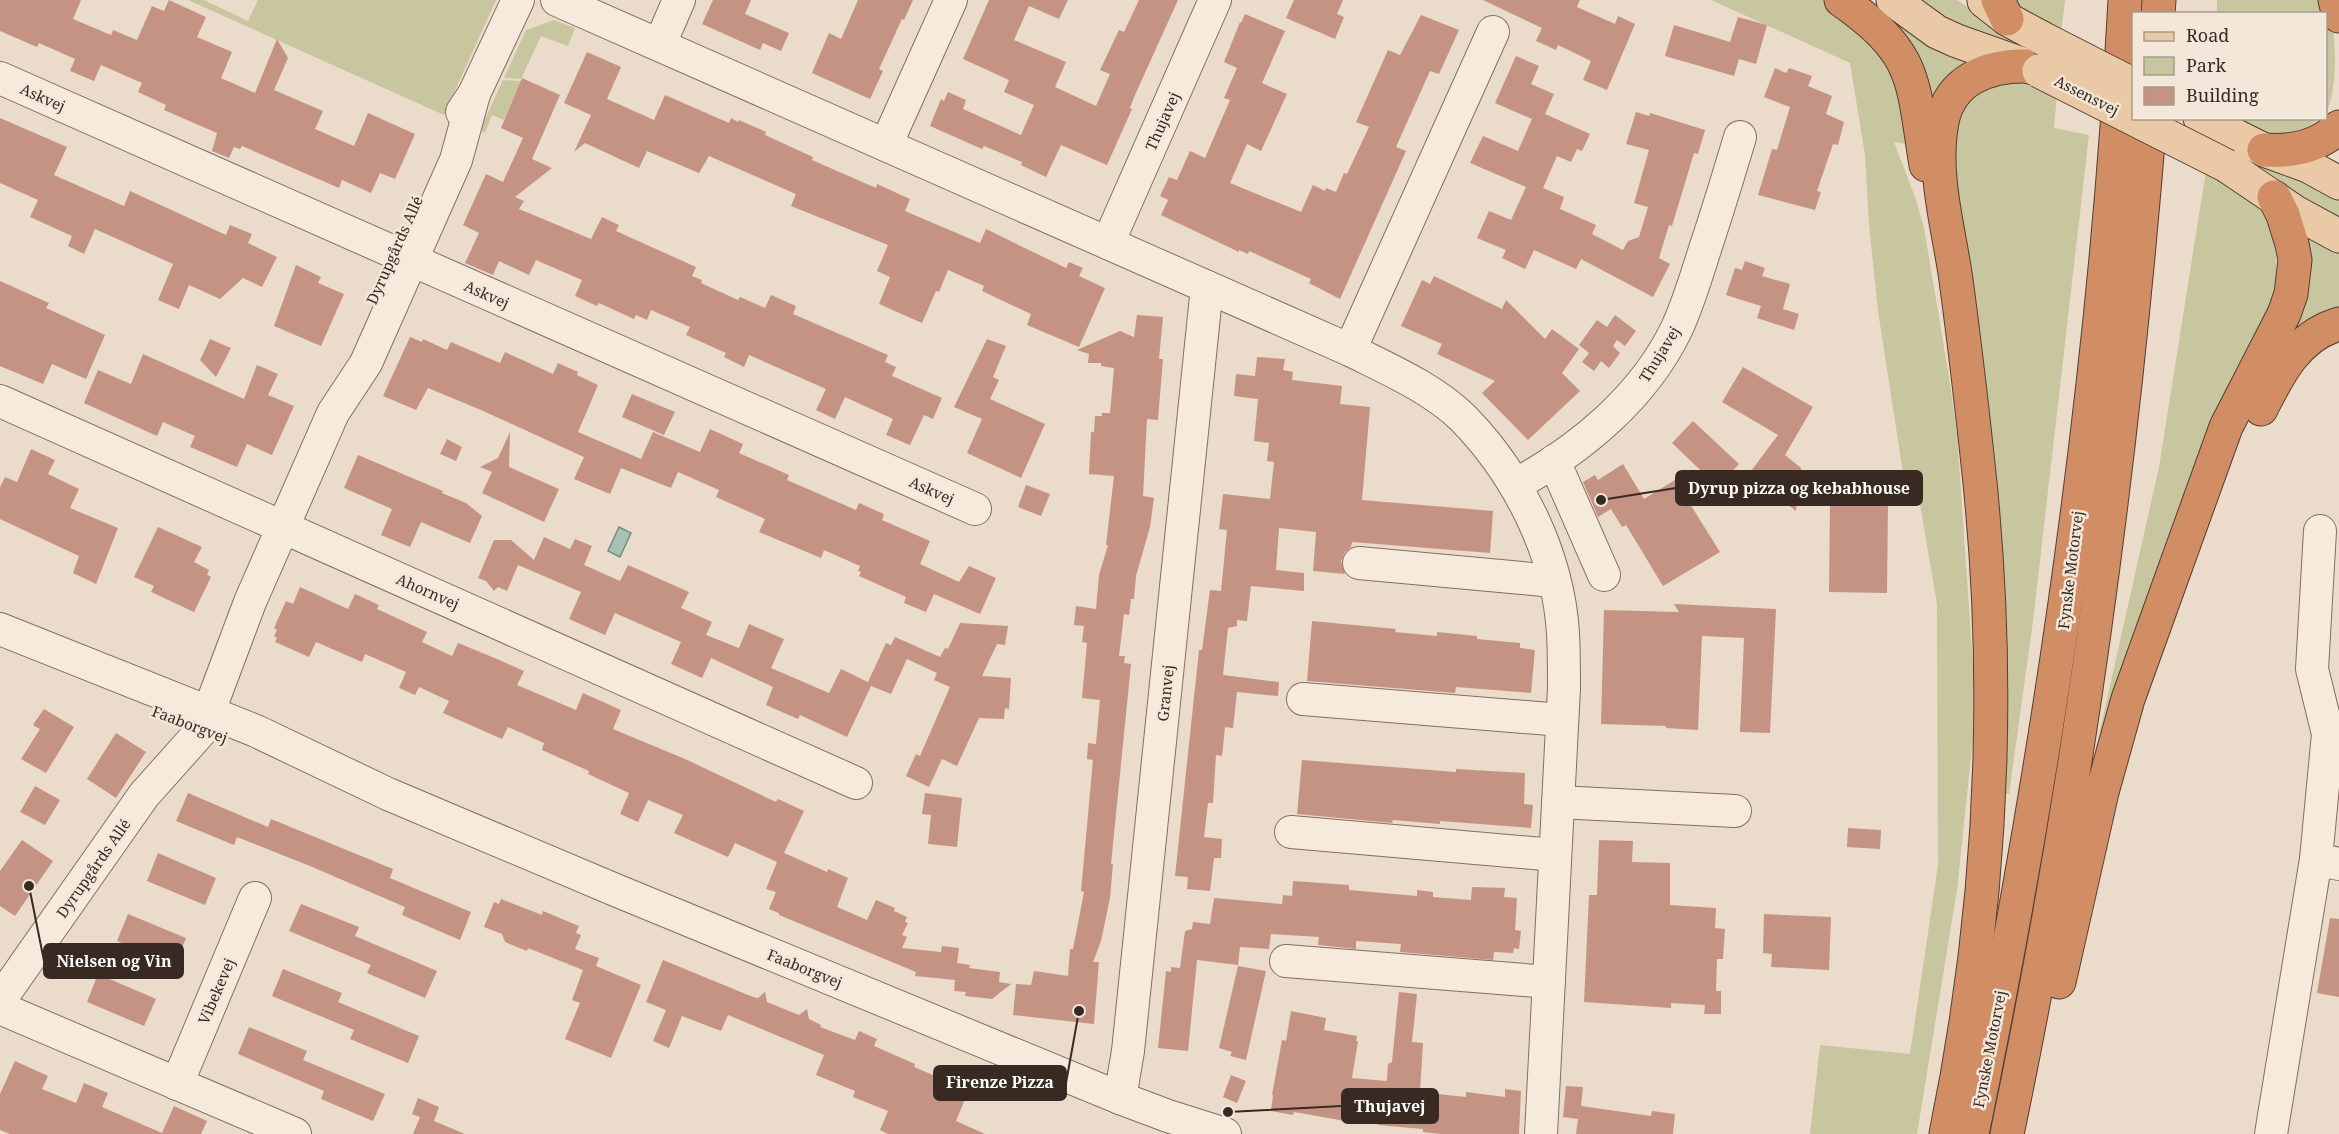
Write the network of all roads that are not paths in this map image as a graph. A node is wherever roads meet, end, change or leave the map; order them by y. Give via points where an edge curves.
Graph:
1 (518, 0) edge
2 (557, 0) edge
3 (679, 0) edge
4 (951, 0) edge
5 (1215, 0) edge
6 (1841, 0) edge
7 (1893, 0) edge
8 (2125, 0) edge
9 (2335, 0) edge
10 (1996, 6) edge
11 (2339, 16) edge
12 (1493, 32) dead end
13 (660, 44) junction
14 (2036, 58) junction
15 (0, 78) edge
16 (2132, 85) edge
17 (2132, 112) edge
18 (2146, 120) edge
19 (2150, 120) edge
20 (2204, 120) edge
21 (2339, 127) edge
22 (1740, 137) dead end
23 (886, 145) junction
24 (2264, 150) junction
25 (2339, 183) edge
26 (2274, 197) junction
27 (2339, 236) edge
28 (1108, 243) junction
29 (402, 256) junction
30 (1207, 287) junction
31 (2339, 324) edge
32 (1350, 350) junction
33 (0, 401) edge
34 (1554, 461) junction
35 (1980, 483) junction
36 (1515, 485) junction
37 (975, 509) dead end
38 (284, 527) junction
39 (2320, 531) dead end
40 (2180, 558) junction
41 (1359, 563) dead end
42 (1604, 575) dead end
43 (1554, 580) junction
44 (1, 630) edge
45 (1303, 699) dead end
46 (196, 717) junction
47 (1562, 720) junction
48 (856, 783) dead end
49 (1558, 802) junction
50 (1735, 811) dead end
51 (1292, 832) dead end
52 (1555, 855) junction
53 (2328, 862) edge
54 (255, 898) dead end
55 (1286, 961) dead end
56 (1549, 982) junction
57 (0, 1000) edge
58 (0, 1008) edge
59 (177, 1084) junction
60 (1120, 1098) junction
61 (1164, 1125) edge
62 (295, 1134) edge
63 (1225, 1134) edge
64 (1541, 1134) edge
65 (1946, 1134) edge
66 (1972, 1134) edge
67 (2007, 1134) edge
68 (2016, 1134) edge
69 (2271, 1134) edge

1 - 29 street, Dyrupgårds Allé via 474,94 435,154
2 - 13 street
3 - 13 street
4 - 23 street
5 - 28 street, Thujavej
6 - 35 highway via 1891,41 1913,84
7 - 14 main road, Assensvej via 1937,32 1957,41
8 - 66 highway, Fynske Motorvej via 2085,451 2060,644 2031,829
9 - 11 highway
10 - 14 main road, Assensvej
12 - 32 street
13 - 23 street
14 - 16 main road, Assensvej, bridge
14 - 17 main road, Assensvej, bridge
14 - 35 highway via 1994,68 1964,82 1946,106 1940,135 1941,185
15 - 29 street, Askvej
18 - 26 main road, Assensvej, bridge
19 - 67 highway via 2120,439 2091,661 2064,835
20 - 24 main road
21 - 24 highway via 2329,136 2298,149
22 - 34 street, Thujavej via 1693,288 1676,329 1628,401
23 - 28 street
24 - 25 main road via 2308,166
26 - 27 main road, Assensvej
26 - 40 highway via 2292,244 2291,294 2226,427
28 - 30 street
29 - 37 street, Askvej
29 - 38 street, Dyrupgårds Allé via 366,363 333,413
30 - 32 street
30 - 60 street, Granvej
31 - 40 highway via 2308,340 2281,369
32 - 36 street via 1425,390 1462,417
33 - 38 street, Ahornvej
34 - 36 street, Thujavej
34 - 42 street
35 - 65 highway via 1990,593 1991,756 1981,909 1958,1077
36 - 43 street via 1539,533
38 - 46 street, Dyrupgårds Allé
38 - 48 street, Ahornvej
39 - 53 street via 2312,669 2328,734
40 - 68 highway via 2128,699 2102,792 2041,1060
41 - 43 street
43 - 47 street via 1563,632
44 - 46 street, Faaborgvej
45 - 47 street
46 - 57 street, Dyrupgårds Allé
46 - 60 street, Faaborgvej
47 - 49 street
49 - 50 street
49 - 52 street
51 - 52 street
52 - 56 street
53 - 69 street
54 - 59 street, Vibekevej
55 - 56 street
56 - 64 street
58 - 59 street
59 - 62 street
60 - 61 street, Faaborgvej
61 - 63 street, Faaborgvej

